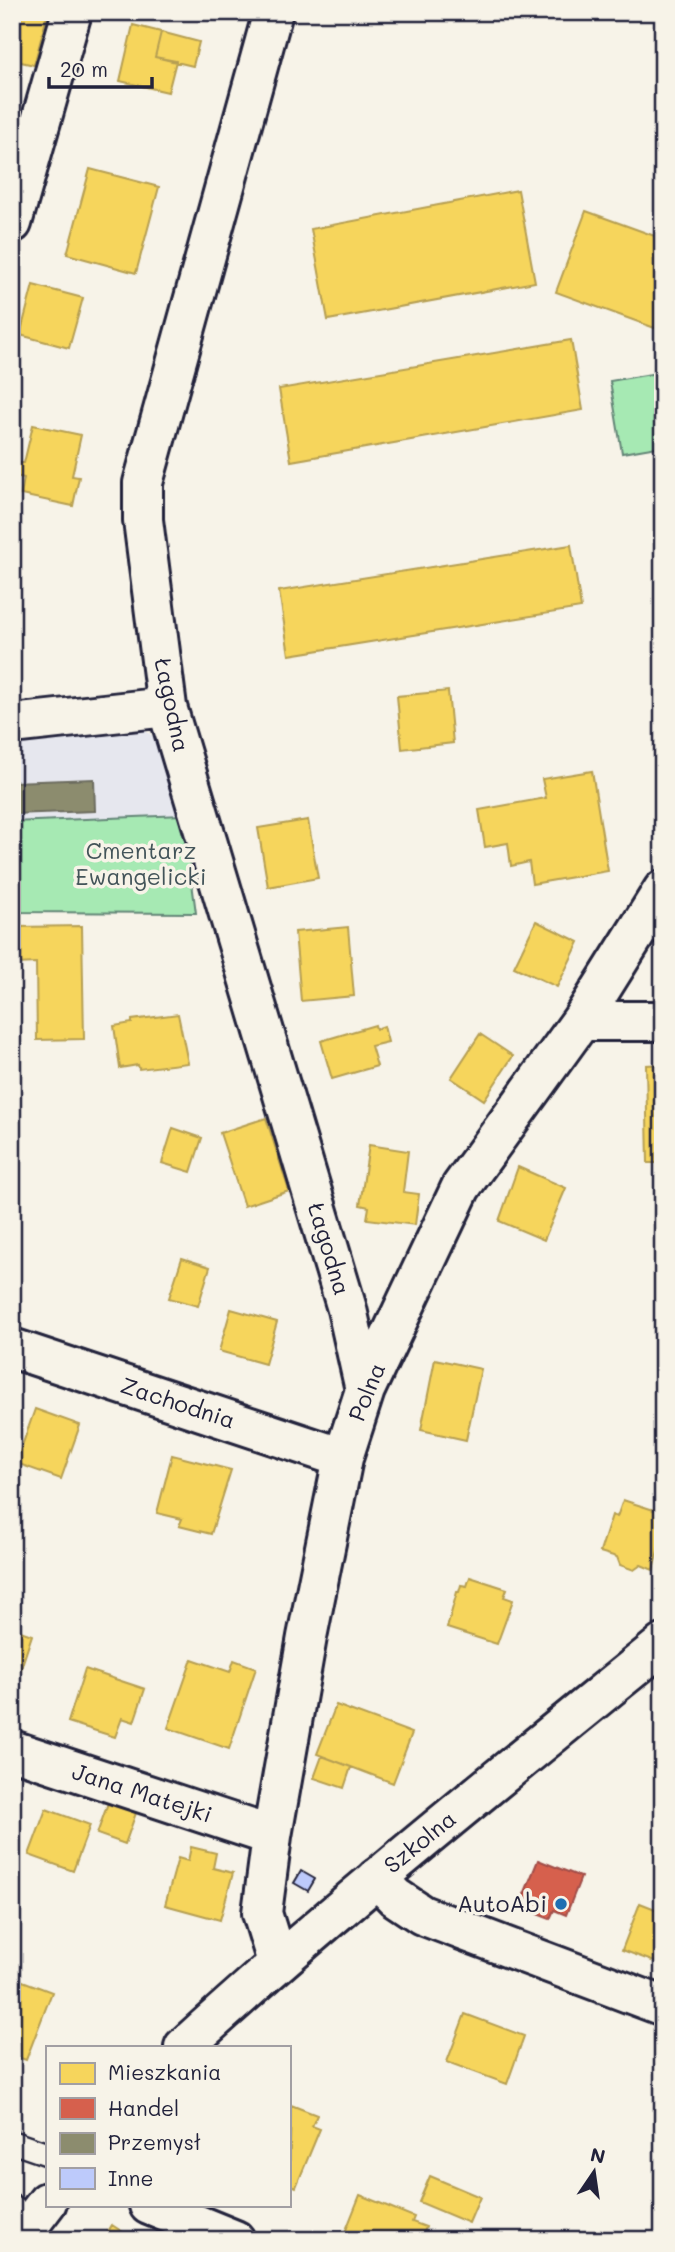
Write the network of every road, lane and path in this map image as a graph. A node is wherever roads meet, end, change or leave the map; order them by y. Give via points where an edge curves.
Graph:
1 (72, 12) edge
2 (273, 12) edge
3 (12, 223) edge
4 (167, 707) junction
5 (12, 724) edge
6 (663, 890) edge
7 (581, 1021) junction
8 (663, 1021) edge
9 (12, 1348) edge
10 (365, 1390) junction
11 (343, 1458) junction
12 (663, 1644) edge
13 (12, 1749) edge
14 (272, 1836) junction
15 (377, 1878) junction
16 (277, 1962) junction
17 (663, 2006) edge
18 (185, 2046) edge
19 (12, 2142) edge
20 (46, 2154) edge
21 (151, 2206) edge
22 (235, 2240) edge

1 - 3 street
2 - 4 street, Łagodna via 143,483 143,520
4 - 5 street
4 - 10 street, Łagodna via 347,1309
6 - 7 street, Polna
7 - 8 street
7 - 10 street, Polna via 461,1187
9 - 11 street, Zachodnia
10 - 11 street, Polna
11 - 14 street, Polna
12 - 15 street, Szkolna
13 - 14 street, Jana Matejki
14 - 16 street, Polna via 262,1913
15 - 16 street, Szkolna
15 - 17 street via 422,1915
16 - 18 street, Szkolna
19 - 20 lane
21 - 22 street

